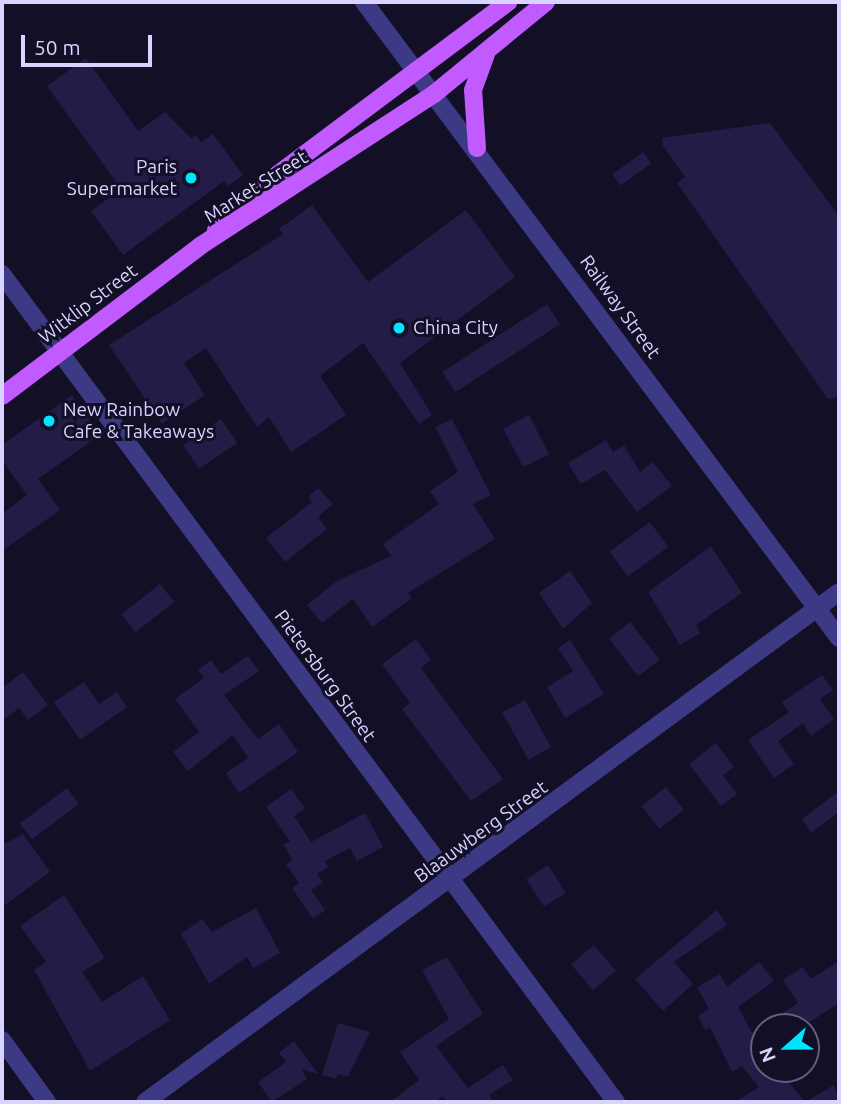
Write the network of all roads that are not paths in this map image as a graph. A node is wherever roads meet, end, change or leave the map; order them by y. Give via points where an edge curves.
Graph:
1 (364, 2) edge
2 (508, 2) edge
3 (547, 2) edge
4 (486, 55) junction
5 (417, 74) junction
6 (434, 94) junction
7 (477, 148) junction
8 (200, 246) junction
9 (2, 274) edge
10 (59, 351) junction
11 (2, 396) edge
12 (839, 592) edge
13 (817, 608) junction
14 (839, 638) edge
15 (450, 881) junction
16 (2, 1040) edge
17 (47, 1102) edge
18 (145, 1102) edge
19 (616, 1102) edge

1 - 5 street, Railway Street
2 - 5 main road, Market Street
3 - 4 main road, Market Street
4 - 6 main road, Market Street
4 - 7 main road via 473,90
5 - 6 street, Railway Street
5 - 8 main road, Market Street via 277,175
6 - 7 street, Railway Street
6 - 8 main road, Market Street
7 - 13 street, Railway Street
8 - 10 main road, Witklip Street
9 - 10 street, Pietersburg Street
10 - 11 main road, Witklip Street
10 - 15 street, Pietersburg Street
12 - 13 street, Blaauwberg Street
13 - 14 street, Railway Street
13 - 15 street, Blaauwberg Street
15 - 18 street, Blaauwberg Street
15 - 19 street, Pietersburg Street
16 - 17 street

